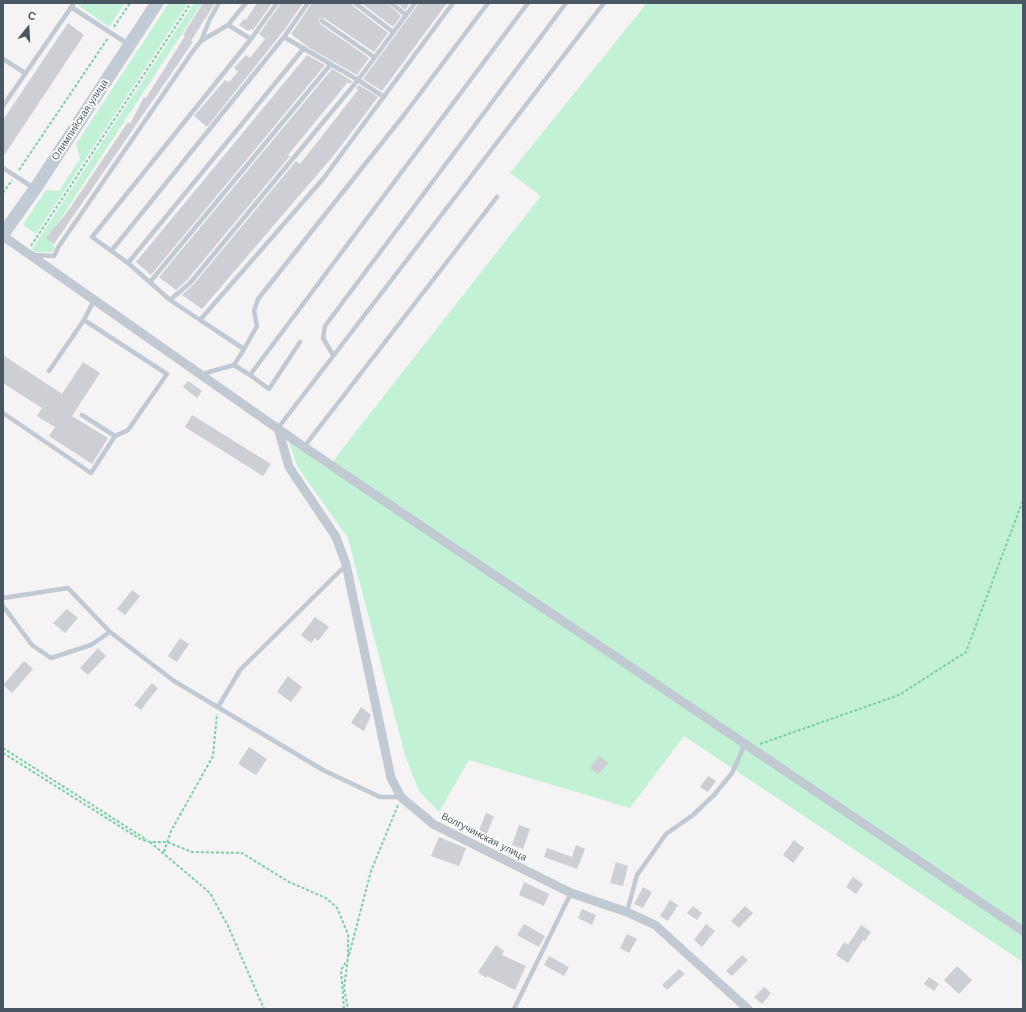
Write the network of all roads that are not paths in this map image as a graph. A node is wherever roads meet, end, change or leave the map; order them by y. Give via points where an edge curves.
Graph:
1 (156, 3) edge
2 (219, 3) edge
3 (246, 3) edge
4 (277, 3) edge
5 (308, 3) edge
6 (355, 3) edge
7 (390, 3) edge
8 (415, 3) edge
9 (452, 3) edge
10 (488, 3) edge
11 (528, 3) edge
12 (566, 3) edge
13 (604, 3) edge
14 (72, 5) edge
15 (406, 15) junction
16 (322, 21) dead end
17 (228, 25) junction
18 (393, 32) junction
19 (284, 37) junction
20 (251, 39) junction
21 (201, 41) junction
22 (130, 45) junction
23 (304, 48) junction
24 (374, 57) junction
25 (3, 59) edge
26 (331, 64) junction
27 (25, 73) junction
28 (358, 80) junction
29 (384, 98) junction
30 (3, 106) edge
31 (3, 168) edge
32 (36, 189) junction
33 (497, 197) dead end
34 (3, 235) edge
35 (112, 250) junction
36 (30, 253) junction
37 (128, 263) junction
38 (150, 282) junction
39 (94, 300) junction
40 (170, 300) junction
41 (84, 320) junction
42 (200, 320) junction
43 (300, 342) dead end
44 (244, 349) junction
45 (333, 355) junction
46 (234, 365) junction
47 (49, 371) dead end
48 (202, 374) junction
49 (250, 376) junction
50 (3, 413) edge
51 (82, 415) dead end
52 (278, 428) junction
53 (115, 436) junction
54 (304, 447) junction
55 (346, 564) junction
56 (3, 598) edge
57 (3, 606) edge
58 (110, 632) junction
59 (218, 707) junction
60 (748, 746) junction
61 (401, 797) junction
62 (571, 893) junction
63 (627, 912) junction
64 (1023, 931) edge
65 (514, 1009) edge
66 (748, 1009) edge

1 - 22 main road, Олимпийская улица
2 - 21 lane
3 - 17 lane
4 - 20 lane
5 - 19 lane
6 - 18 lane
7 - 15 lane
8 - 15 lane
9 - 29 lane
10 - 44 lane via 258,299 254,311 257,326
11 - 49 lane
12 - 45 lane via 325,326 323,338
13 - 45 lane
14 - 22 lane via 110,34
14 - 27 lane
15 - 18 lane
16 - 24 lane
17 - 20 lane
17 - 21 lane
18 - 24 lane
19 - 23 lane
19 - 35 lane
20 - 35 lane via 92,237
21 - 36 lane via 58,246 54,256
22 - 32 main road, Олимпийская улица
23 - 26 lane
23 - 37 lane
24 - 28 lane
25 - 27 lane
26 - 28 lane
26 - 38 lane
27 - 30 lane
28 - 29 lane
28 - 40 lane via 190,283
29 - 42 lane via 323,179
31 - 32 lane
32 - 34 main road, Олимпийская улица
33 - 54 lane
34 - 36 street
35 - 37 lane
36 - 39 street
37 - 38 lane
38 - 40 lane
39 - 41 lane
39 - 48 street
40 - 42 lane
41 - 47 lane
41 - 53 lane via 167,374 128,430
42 - 44 lane
43 - 49 lane via 269,389
44 - 46 lane
45 - 52 lane
46 - 48 lane
46 - 49 lane
48 - 52 street
50 - 53 lane via 91,473
51 - 53 lane
52 - 54 street
52 - 55 street, Волгучинская улица via 289,467 336,537
54 - 60 street
55 - 59 lane via 240,670
55 - 61 street, Волгучинская улица via 391,778
56 - 58 lane via 68,588
57 - 58 lane via 32,645 51,658 91,645
58 - 59 lane via 174,681
59 - 61 lane via 330,773 380,798
60 - 63 lane via 732,773 715,794 666,834 637,875
60 - 64 street
61 - 62 street, Волгучинская улица via 433,824
62 - 63 street, Волгучинская улица
62 - 65 lane
63 - 66 street, Волгучинская улица via 655,926

